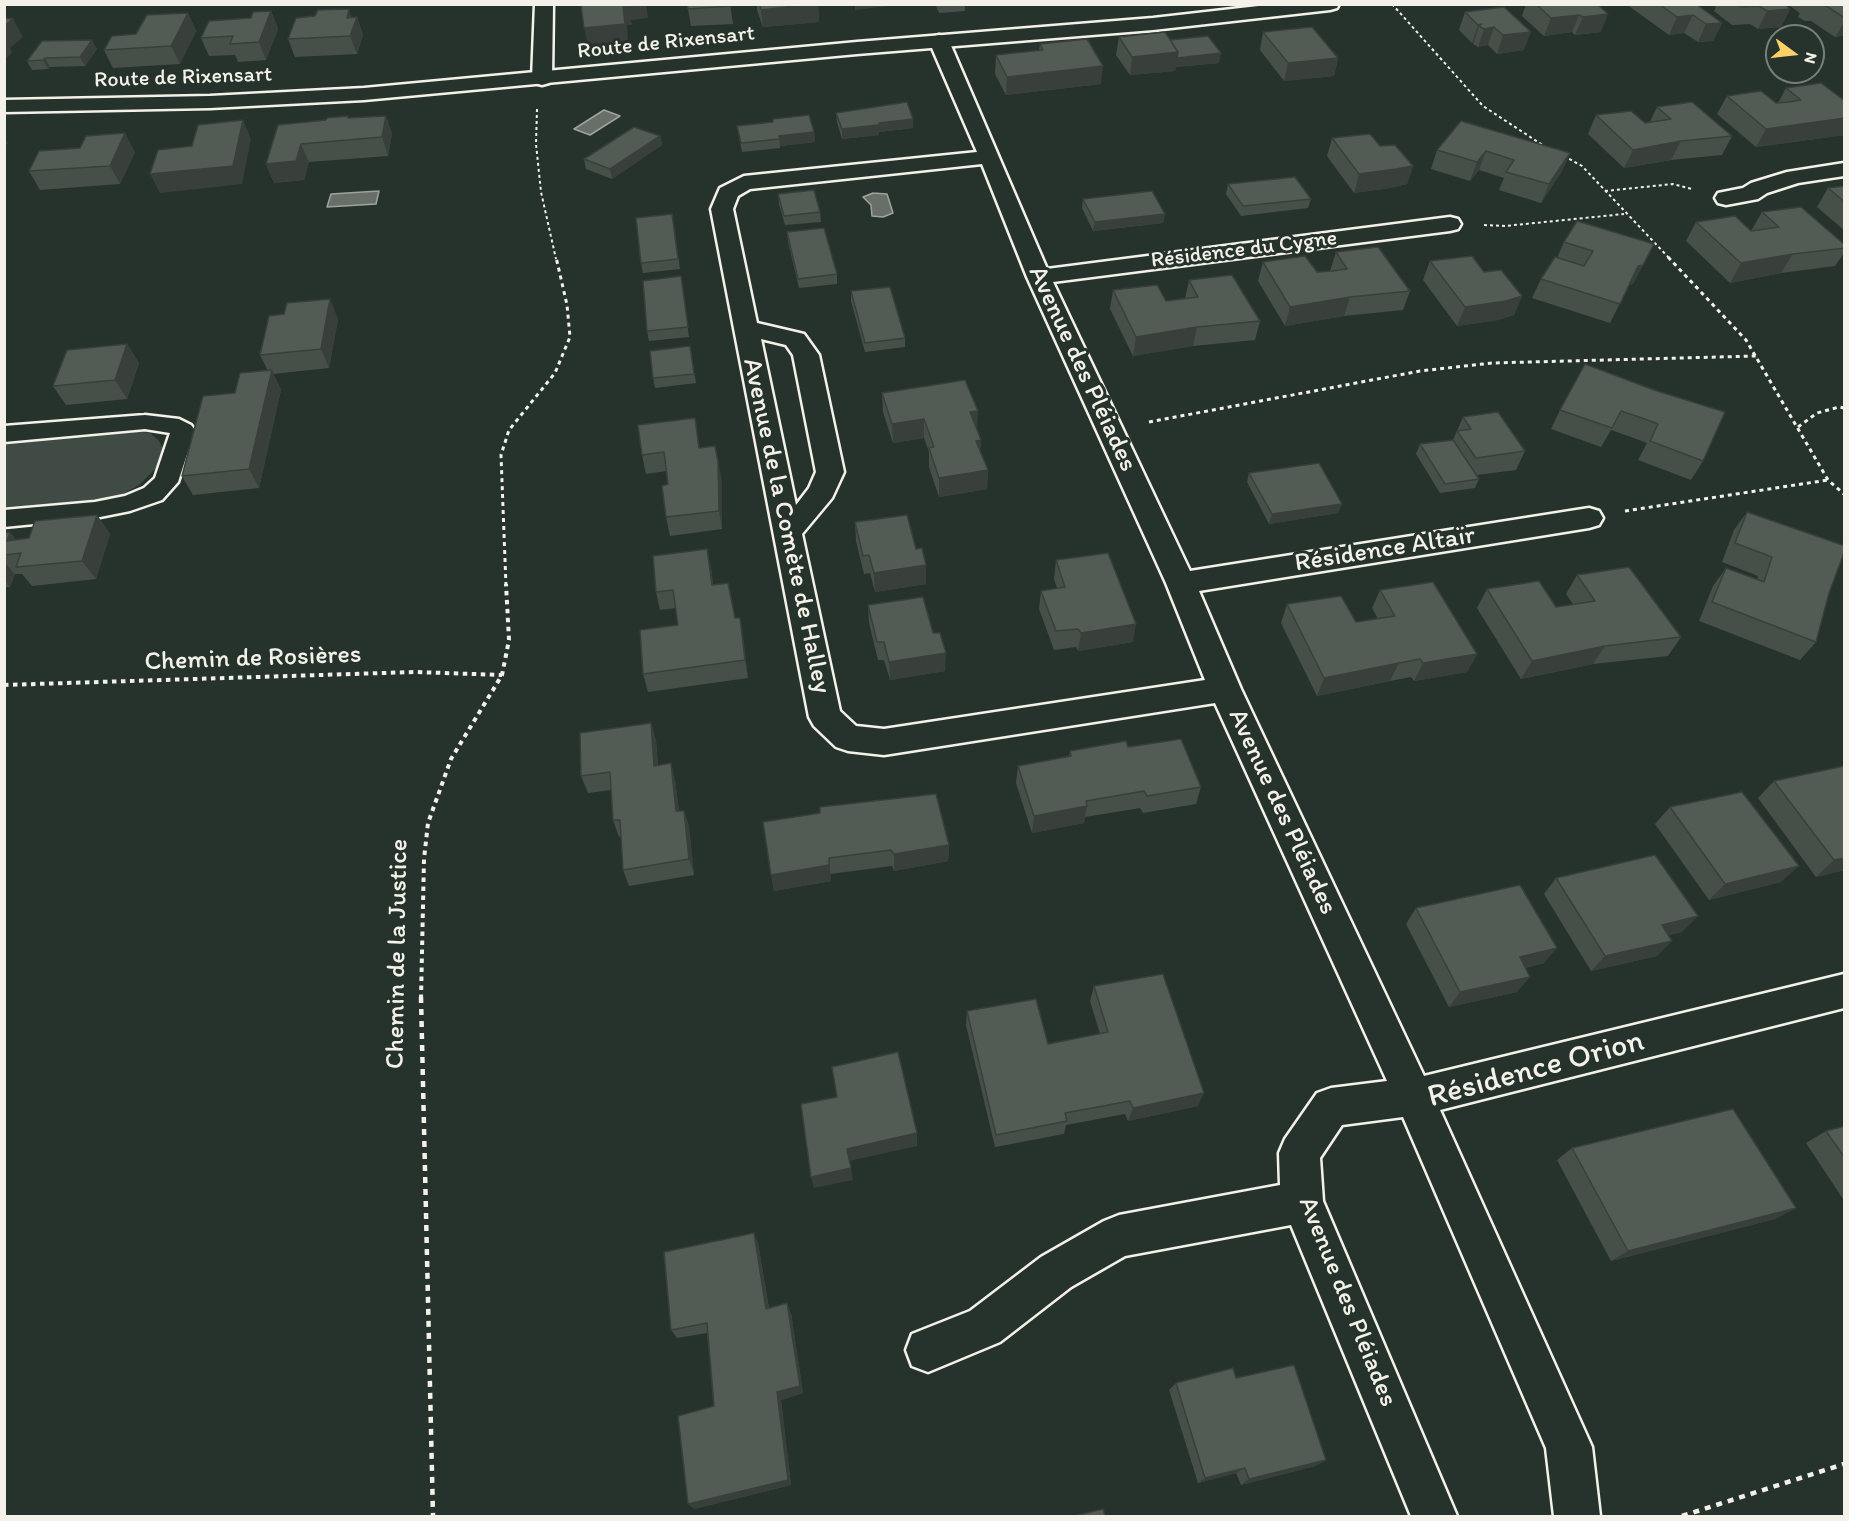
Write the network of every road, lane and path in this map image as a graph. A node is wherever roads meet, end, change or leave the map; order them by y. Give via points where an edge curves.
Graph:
1 (544, 4) edge
2 (1330, 4) edge
3 (1392, 4) edge
4 (939, 41) junction
5 (542, 79) junction
6 (4, 106) edge
7 (1546, 146) edge
8 (1555, 151) edge
9 (990, 157) junction
10 (1845, 170) edge
11 (1604, 191) junction
12 (1726, 198) joint
13 (1624, 214) junction
14 (1450, 224) joint
15 (1039, 277) junction
16 (745, 328) junction
17 (1756, 357) junction
18 (1845, 408) edge
19 (1798, 428) junction
20 (1109, 429) junction
21 (4, 434) edge
22 (1828, 480) junction
23 (1845, 494) edge
24 (1589, 518) joint
25 (4, 519) edge
26 (787, 532) junction
27 (1181, 583) junction
28 (502, 675) junction
29 (4, 685) edge
30 (1225, 689) junction
31 (1845, 991) edge
32 (1414, 1097) junction
33 (1302, 1202) junction
34 (928, 1350) dead end
35 (1845, 1464) edge
36 (433, 1516) edge
37 (1434, 1516) edge
38 (1577, 1516) edge
39 (1682, 1516) edge

1 - 5 street
2 - 4 street, Route de Rixensart via 1120,27
3 - 7 path via 1483,106
4 - 5 street, Route de Rixensart
4 - 9 street, Avenue des Pléiades
5 - 6 street, Route de Rixensart via 210,102
5 - 28 path, Chemin de la Justice via 536,133 540,183 567,305 570,337 555,373 509,430 501,455 509,640
8 - 11 path via 1581,166
9 - 15 street, Avenue des Pléiades
9 - 16 street, Avenue de la Comète de Halley via 744,183 728,193 722,209
10 - 12 street via 1796,177 1750,194
11 - 12 path via 1673,184
11 - 13 path
13 - 14 path via 1505,226
13 - 17 path via 1746,340
14 - 15 street, Résidence du Cygne
15 - 20 street, Avenue des Pléiades
16 - 26 street, Avenue de la Comète de Halley
16 - 26 street via 795,339 806,355 830,472 810,508
17 - 19 path
17 - 20 path via 1492,363 1420,371
18 - 19 path via 1817,413
19 - 22 path
20 - 27 street, Avenue des Pléiades
21 - 25 lane via 145,422 171,424 183,430 166,482 153,494 95,510
22 - 23 path
22 - 24 path
24 - 27 street, Résidence Altaïr
26 - 30 street, Avenue de la Comète de Halley via 825,717 848,738 884,742
27 - 30 street, Avenue des Pléiades
28 - 29 path, Chemin de Rosières via 415,672
28 - 36 path, Chemin de la Justice via 451,759 428,823 424,859 420,1030
30 - 32 street, Avenue des Pléiades
31 - 32 street, Résidence Orion
32 - 33 street, Avenue des Pléiades via 1331,1107 1299,1153
32 - 38 street, Résidence Orion via 1569,1447
33 - 34 street via 1119,1236 1056,1272 984,1327
33 - 37 street, Avenue des Pléiades
35 - 39 path

